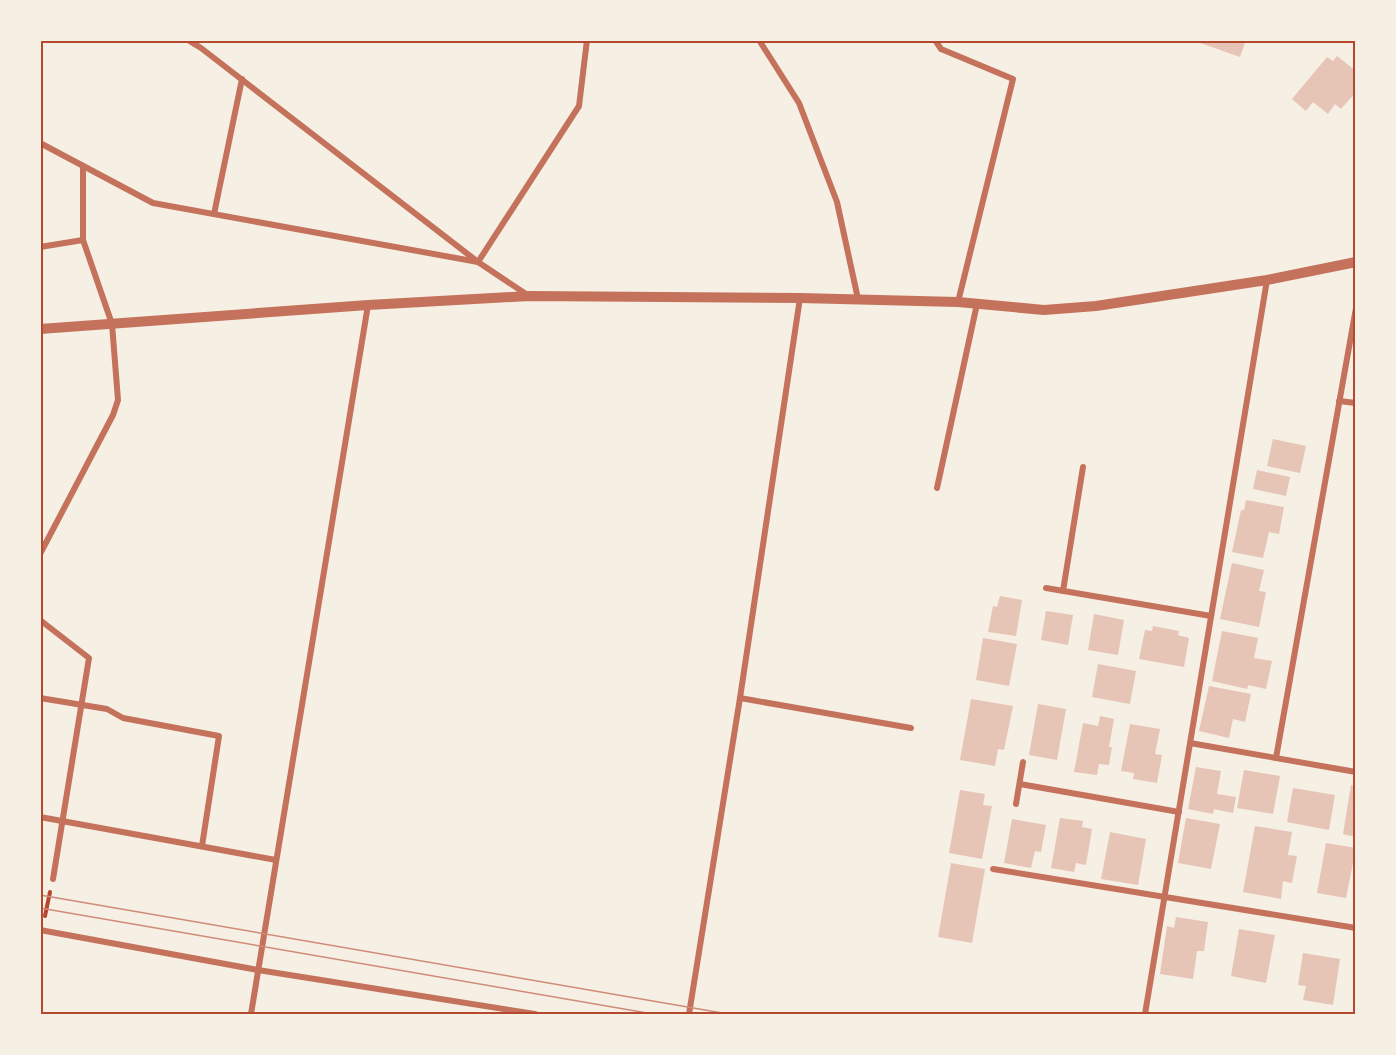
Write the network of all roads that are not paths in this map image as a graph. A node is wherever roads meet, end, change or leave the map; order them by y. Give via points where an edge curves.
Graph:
1 (188, 40) edge
2 (587, 40) edge
3 (759, 40) edge
4 (934, 40) edge
5 (242, 79) junction
6 (40, 143) edge
7 (83, 166) junction
8 (214, 214) junction
9 (83, 240) junction
10 (40, 247) edge
11 (478, 262) junction
12 (1356, 262) edge
13 (1267, 280) junction
14 (530, 296) junction
15 (800, 298) junction
16 (858, 299) junction
17 (958, 302) junction
18 (977, 304) junction
19 (368, 305) junction
20 (1356, 308) edge
21 (112, 324) junction
22 (40, 329) edge
23 (1339, 401) junction
24 (1356, 403) edge
25 (1083, 467) dead end
26 (936, 488) dead end
27 (40, 554) edge
28 (1046, 588) dead end
29 (1064, 591) junction
30 (1211, 616) junction
31 (40, 620) edge
32 (40, 698) edge
33 (740, 698) junction
34 (82, 705) junction
35 (911, 728) dead end
36 (1190, 743) junction
37 (1276, 758) junction
38 (1023, 762) dead end
39 (1356, 771) edge
40 (1020, 784) junction
41 (1016, 804) dead end
42 (1179, 812) junction
43 (40, 817) edge
44 (63, 821) junction
45 (202, 846) junction
46 (276, 860) junction
47 (993, 869) dead end
48 (53, 879) road end
49 (1165, 896) junction
50 (1356, 928) edge
51 (41, 930) edge
52 (258, 970) junction
53 (251, 1014) edge
54 (535, 1014) edge
55 (689, 1014) edge
56 (1145, 1014) edge

1 - 5 street
2 - 11 street via 579,106
3 - 16 street via 804,114 837,202
4 - 17 street via 941,49 1013,79
5 - 8 street
5 - 11 street
6 - 7 street
7 - 8 street via 153,203
7 - 9 street
8 - 11 street
9 - 10 street
9 - 21 street
11 - 14 street
12 - 13 street
13 - 18 street via 1096,306 1044,310
13 - 30 street
14 - 15 street
14 - 19 street
15 - 16 street
15 - 33 street
16 - 17 street
17 - 18 street
18 - 26 street
19 - 21 street
19 - 46 street
20 - 23 street
21 - 22 street
21 - 27 street via 118,400
23 - 24 street
23 - 37 street
25 - 29 street
28 - 29 street
29 - 30 street
30 - 36 street
31 - 34 street via 89,658
32 - 34 street
33 - 35 street
33 - 55 street
34 - 44 street
34 - 45 street via 107,709 123,718 219,736
36 - 37 street
36 - 42 street
37 - 39 street
38 - 40 street
40 - 41 street
40 - 42 street
42 - 49 street
43 - 44 street
44 - 45 street
44 - 48 street
45 - 46 street
46 - 52 street
47 - 49 street
49 - 50 street
49 - 56 street
51 - 52 street
52 - 53 street
52 - 54 street

